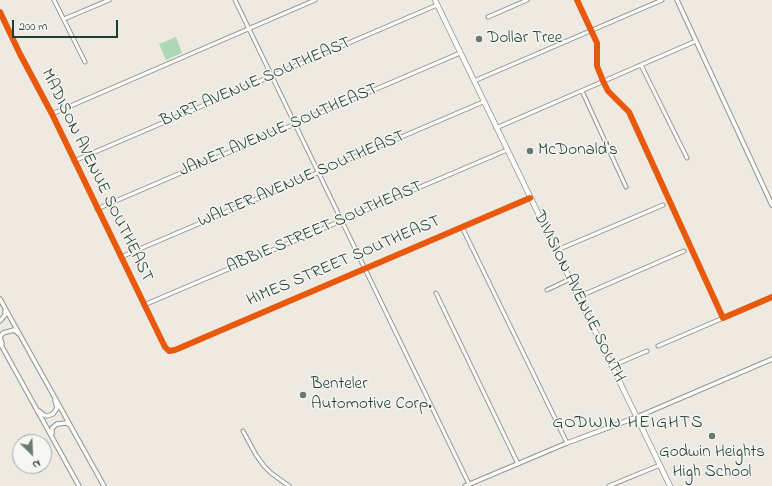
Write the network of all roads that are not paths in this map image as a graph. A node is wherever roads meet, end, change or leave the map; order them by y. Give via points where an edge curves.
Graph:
1 (54, 0) edge
2 (109, 0) edge
3 (234, 0) edge
4 (315, 0) edge
5 (435, 0) edge
6 (527, 0) edge
7 (577, 0) edge
8 (662, 0) edge
9 (676, 0) edge
10 (437, 5) junction
11 (0, 12) edge
12 (488, 17) dead end
13 (64, 19) junction
14 (249, 28) junction
15 (591, 31) junction
16 (696, 41) junction
17 (460, 53) junction
18 (85, 62) dead end
19 (642, 65) junction
20 (272, 76) junction
21 (474, 81) junction
22 (582, 91) junction
23 (483, 102) junction
24 (52, 114) junction
25 (296, 125) junction
26 (496, 128) junction
27 (507, 150) junction
28 (687, 158) dead end
29 (74, 161) junction
30 (318, 173) junction
31 (626, 187) dead end
32 (530, 198) junction
33 (663, 205) dead end
34 (772, 205) edge
35 (97, 209) junction
36 (342, 221) junction
37 (462, 227) junction
38 (555, 251) junction
39 (684, 251) dead end
40 (121, 257) junction
41 (365, 270) junction
42 (570, 279) junction
43 (547, 290) dead end
44 (436, 293) dead end
45 (578, 297) junction
46 (772, 297) edge
47 (0, 299) edge
48 (144, 305) junction
49 (5, 308) junction
50 (0, 321) edge
51 (20, 334) junction
52 (0, 343) edge
53 (658, 346) dead end
54 (3, 348) junction
55 (169, 351) joint
56 (647, 351) dead end
57 (772, 359) edge
58 (612, 366) junction
59 (53, 395) junction
60 (34, 405) junction
61 (637, 417) junction
62 (71, 426) junction
63 (243, 431) dead end
64 (51, 434) edge
65 (52, 434) edge
66 (52, 436) edge
67 (567, 443) junction
68 (518, 464) junction
69 (660, 465) junction
70 (470, 485) edge
71 (79, 486) edge
72 (104, 486) edge
73 (289, 486) edge
74 (465, 486) edge
75 (609, 486) edge
76 (670, 486) edge

1 - 13 street
2 - 13 street
3 - 14 street
4 - 14 street
5 - 10 main road, DIVISION AVENUE SOUTH
6 - 12 street
7 - 15 street
8 - 15 street
9 - 16 street
10 - 17 main road, DIVISION AVENUE SOUTH
10 - 20 street, BURT AVENUE SOUTHEAST
11 - 24 street, MADISON AVENUE SOUTHEAST
13 - 18 street
14 - 20 street
14 - 24 street
15 - 21 street
16 - 19 street
16 - 34 street
17 - 21 main road, DIVISION AVENUE SOUTH
17 - 25 street, JANET AVENUE SOUTHEAST
19 - 22 street
19 - 28 street
20 - 25 street
20 - 29 street, BURT AVENUE SOUTHEAST
21 - 23 main road, DIVISION AVENUE SOUTH
22 - 26 street
22 - 31 street
23 - 26 main road, DIVISION AVENUE SOUTH
23 - 30 street, WALTER AVENUE SOUTHEAST
24 - 29 street, MADISON AVENUE SOUTHEAST
25 - 30 street
25 - 35 street, JANET AVENUE SOUTHEAST
26 - 27 main road, DIVISION AVENUE SOUTH
27 - 32 main road, DIVISION AVENUE SOUTH
27 - 36 street, ABBIE STREET SOUTHEAST
29 - 35 street, MADISON AVENUE SOUTHEAST
30 - 36 street
30 - 40 street, WALTER AVENUE SOUTHEAST
32 - 37 street, HIMES STREET SOUTHEAST
32 - 38 main road, DIVISION AVENUE SOUTH
33 - 38 street
35 - 40 street, MADISON AVENUE SOUTHEAST
36 - 41 street
36 - 48 street, ABBIE STREET SOUTHEAST
37 - 41 street, HIMES STREET SOUTHEAST
37 - 67 street
38 - 42 main road, DIVISION AVENUE SOUTH
39 - 45 street
40 - 48 street, MADISON AVENUE SOUTHEAST
41 - 55 street, HIMES STREET SOUTHEAST
41 - 70 street
42 - 43 street
42 - 45 main road, DIVISION AVENUE SOUTH
44 - 68 street
45 - 58 main road, DIVISION AVENUE SOUTH
46 - 53 street
47 - 49 street
48 - 55 street, MADISON AVENUE SOUTHEAST via 164,347
49 - 50 street via 5,315
49 - 51 street
51 - 54 street via 14,330 3,333 0,337
51 - 59 street
52 - 54 street
54 - 60 street
56 - 58 street
57 - 61 street
58 - 61 main road, DIVISION AVENUE SOUTH
59 - 60 street via 57,408 53,414 44,416
59 - 62 street
60 - 64 street
61 - 67 street
61 - 69 main road, DIVISION AVENUE SOUTH
62 - 65 street via 66,423 55,425
62 - 72 street
63 - 73 street via 264,466
66 - 71 street
67 - 68 street
68 - 70 street
69 - 75 street
69 - 76 main road, DIVISION AVENUE SOUTH
70 - 74 street

